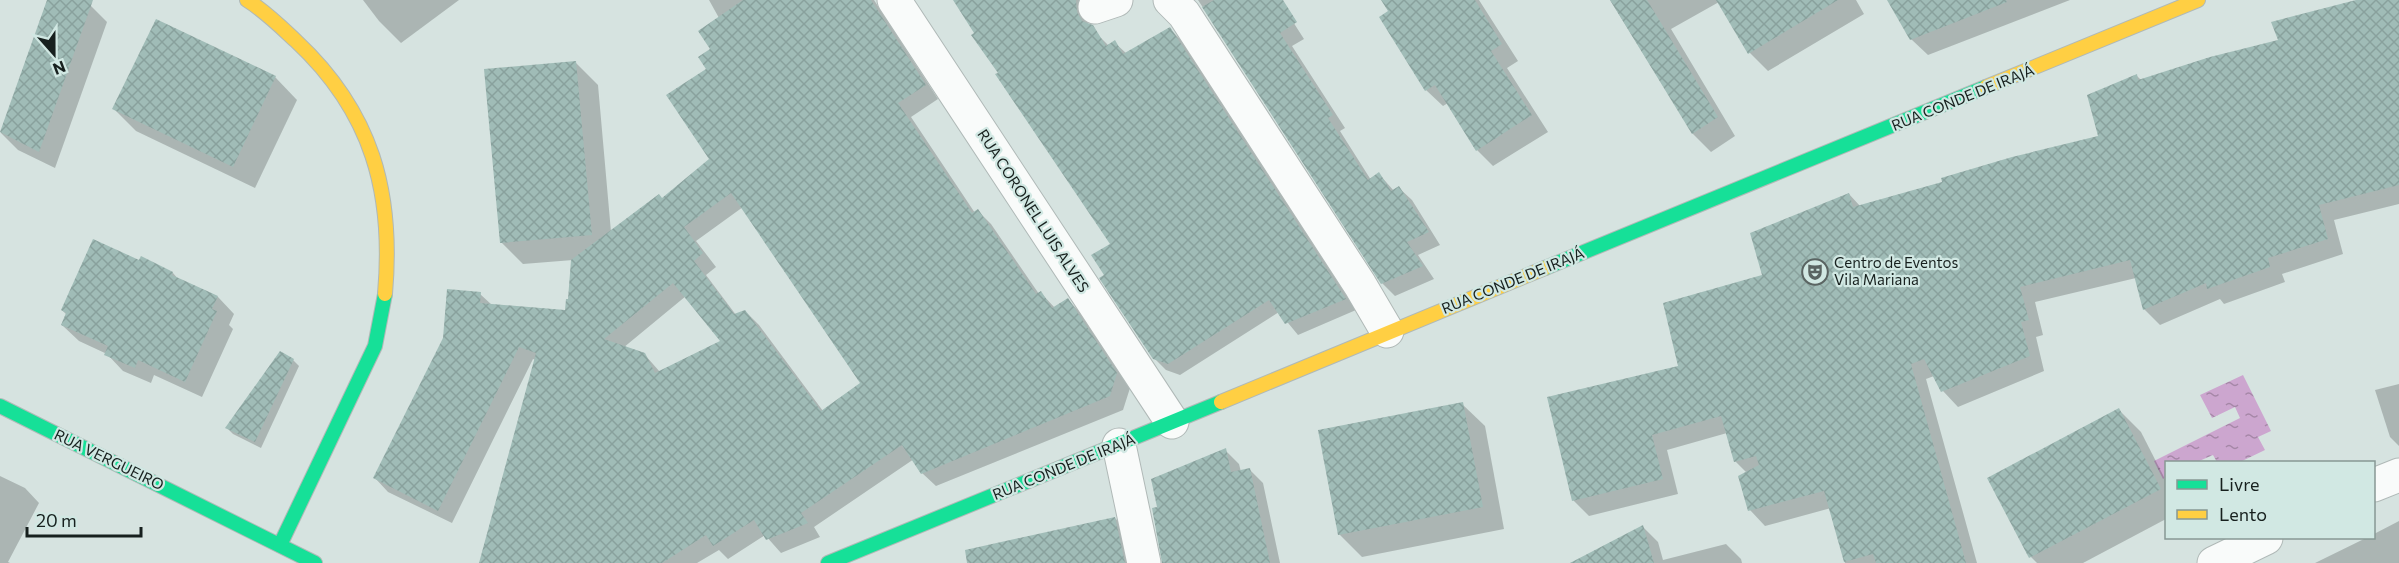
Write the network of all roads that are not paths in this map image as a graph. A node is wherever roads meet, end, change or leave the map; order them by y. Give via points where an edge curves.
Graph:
1 (247, 0) edge
2 (894, 0) edge
3 (1170, 0) edge
4 (2198, 0) edge
5 (1388, 331) junction
6 (0, 406) edge
7 (1172, 422) junction
8 (1119, 445) junction
9 (2399, 475) edge
10 (2375, 484) edge
11 (2262, 539) edge
12 (280, 545) junction
13 (315, 563) edge
14 (828, 563) edge
15 (1144, 563) edge
16 (2214, 563) edge

1 - 12 street via 306,47 340,90 373,152 387,217 385,304 375,346
2 - 7 street, RUA CORONEL LUIS ALVES
3 - 5 street via 1191,24
4 - 5 street, RUA CONDE DE IRAJÁ
5 - 7 street, RUA CONDE DE IRAJÁ
6 - 12 street, RUA VERGUEIRO
7 - 8 street, RUA CONDE DE IRAJÁ
8 - 14 street, RUA CONDE DE IRAJÁ
8 - 15 street
9 - 10 street
11 - 16 street
12 - 13 street, RUA VERGUEIRO

